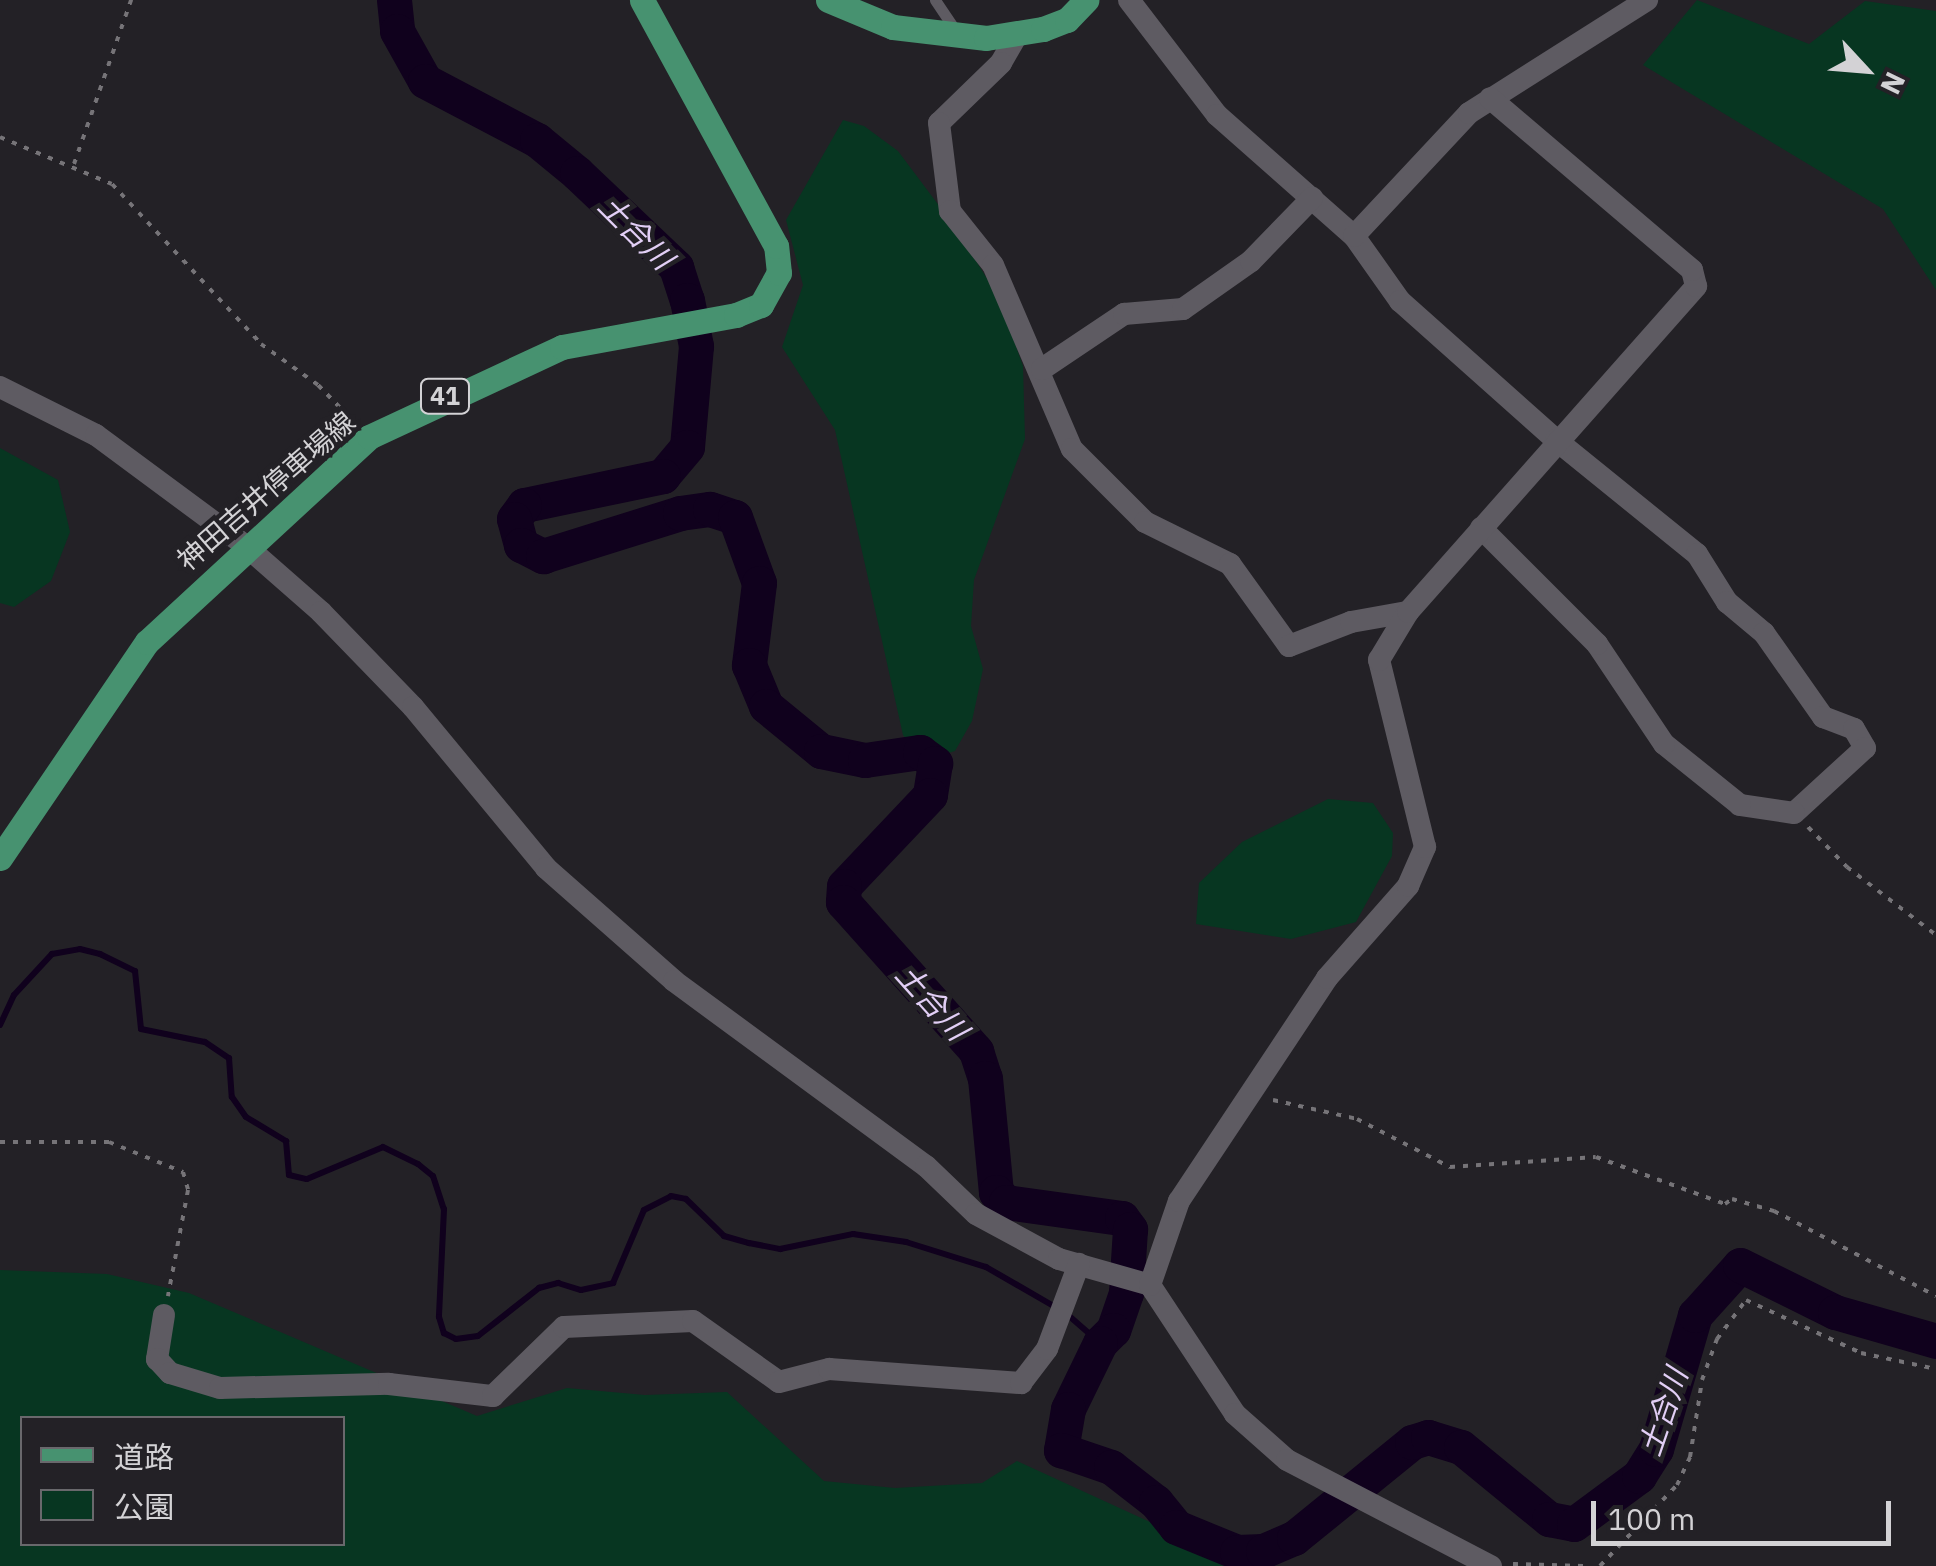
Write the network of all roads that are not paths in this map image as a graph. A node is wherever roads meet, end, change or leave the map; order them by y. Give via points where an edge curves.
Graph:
1 (642, 0) edge
2 (828, 0) edge
3 (936, 0) edge
4 (1086, 0) edge
5 (1129, 0) edge
6 (1647, 0) edge
7 (1017, 35) junction
8 (958, 36) junction
9 (1490, 98) junction
10 (1312, 198) junction
11 (1354, 236) junction
12 (1042, 369) junction
13 (4, 384) edge
14 (1556, 440) junction
15 (1480, 528) junction
16 (246, 546) junction
17 (1408, 612) junction
18 (0, 858) edge
19 (1078, 1264) junction
20 (1150, 1285) junction
21 (164, 1315) road end
22 (1491, 1566) edge

1 - 16 main road, 神田吉井停車場線 / 41 via 776,246 779,274 761,304 562,346 368,437
2 - 8 main road via 893,27
3 - 8 lane
4 - 7 main road via 1067,20
5 - 10 street via 1217,114
6 - 9 street
7 - 8 main road
7 - 12 street via 1001,64 939,124 950,211 993,265
9 - 11 street
9 - 14 street via 1692,270 1696,286
10 - 11 street
10 - 12 street via 1252,261 1183,308 1124,314
11 - 14 street via 1400,300
12 - 17 street via 1072,449 1145,522 1230,564 1289,646 1350,622
13 - 16 street via 96,435
14 - 15 street
14 - 15 street via 1697,554 1823,716 1854,729 1866,748 1794,813 1740,805 1664,744 1597,644
15 - 17 street
16 - 18 main road, 神田吉井停車場線 / 41 via 146,642
16 - 19 street via 412,707 546,868 674,981 926,1166 976,1214
17 - 20 street via 1379,660 1379,672 1425,846 1408,886 1328,978 1178,1202
19 - 20 street
19 - 21 street via 1047,1349 1021,1383 829,1369 779,1382 692,1321 564,1327 493,1396 390,1384 220,1388 170,1373 158,1358
20 - 22 street via 1234,1414 1287,1460

